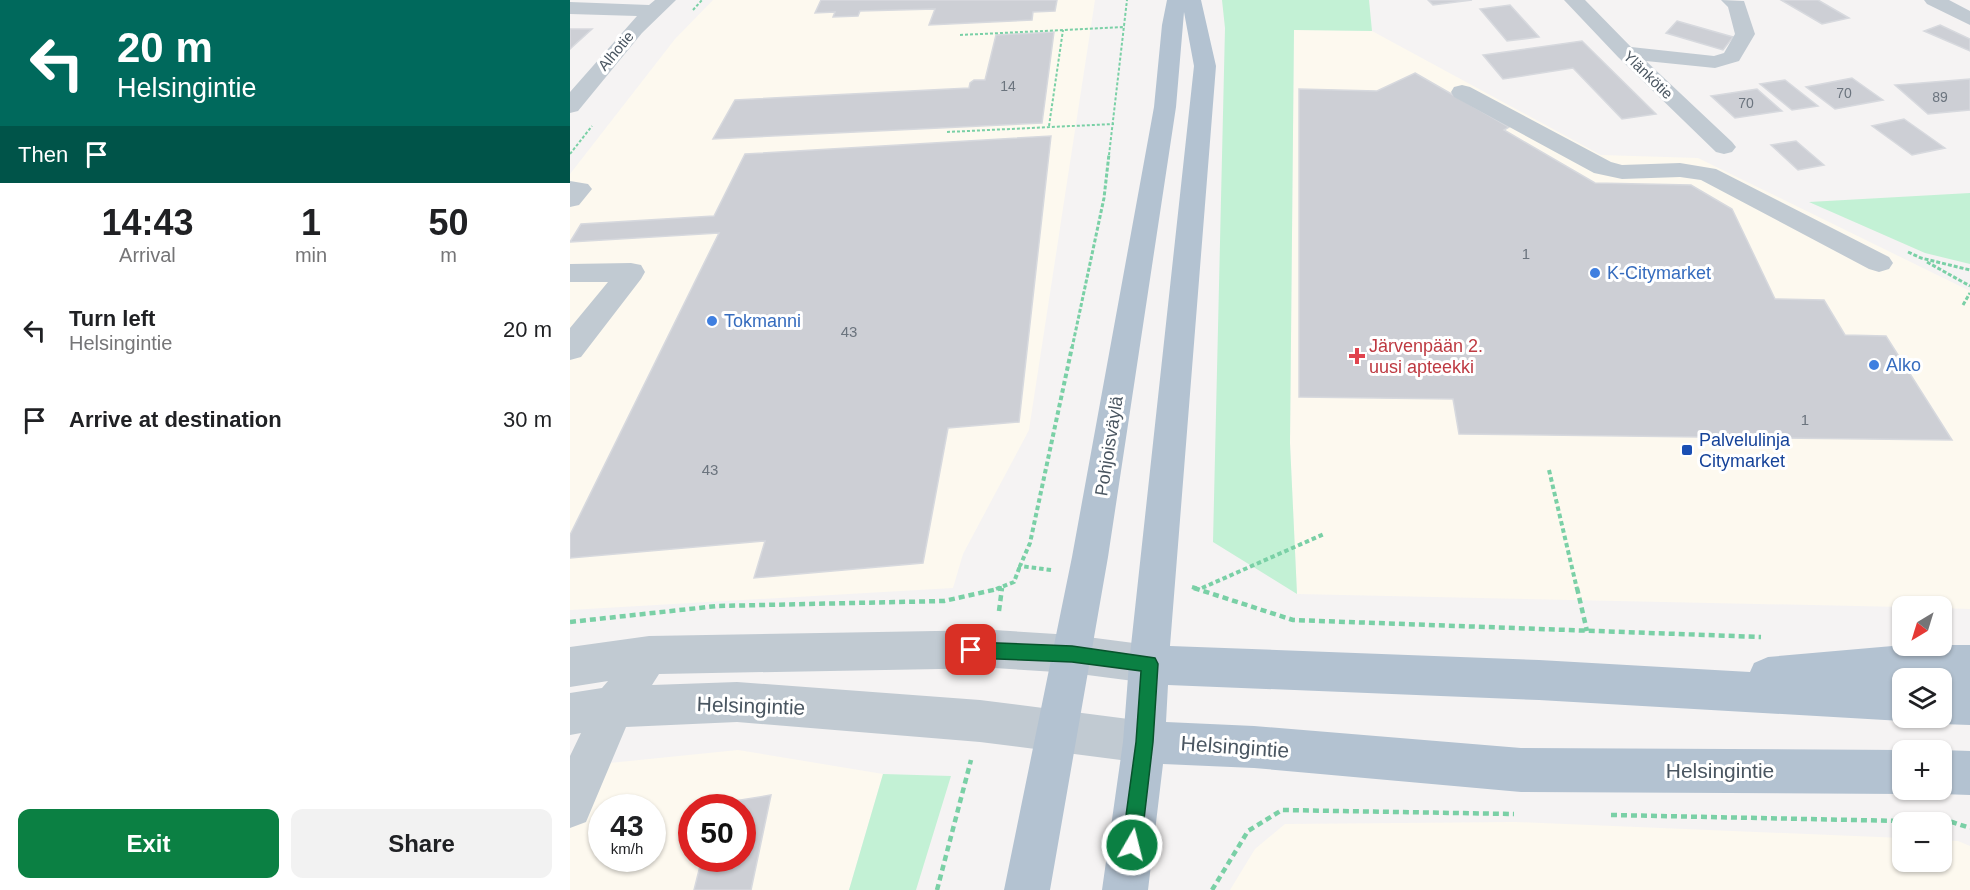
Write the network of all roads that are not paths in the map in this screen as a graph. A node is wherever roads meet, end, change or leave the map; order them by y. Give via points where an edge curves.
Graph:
1 (1177, 0) edge
2 (1191, 0) edge
3 (1574, 0) edge
4 (1731, 0) edge
5 (1934, 0) edge
6 (659, 5) edge
7 (570, 8) edge
8 (1970, 19) edge
9 (1625, 53) junction
10 (1462, 92) dead end
11 (570, 106) edge
12 (1724, 147) dead end
13 (570, 189) edge
14 (570, 199) edge
15 (1879, 263) dead end
16 (570, 273) edge
17 (570, 349) edge
18 (1072, 654) junction
19 (649, 655) junction
20 (1149, 664) junction
21 (1970, 664) edge
22 (570, 667) edge
23 (1665, 686) junction
24 (1892, 700) edge
25 (1952, 703) edge
26 (1970, 704) edge
27 (614, 707) junction
28 (570, 714) edge
29 (1057, 730) junction
30 (1144, 742) junction
31 (1892, 772) edge
32 (1952, 772) edge
33 (1970, 773) edge
34 (570, 806) edge
35 (1026, 890) edge
36 (1125, 890) edge

1 - 18 main road, Pohjoisväylä via 1165,108
2 - 20 main road via 1205,66
3 - 9 street, Ylänkötie
4 - 9 street via 1737,5 1745,34 1732,57 1715,62
5 - 8 street
6 - 7 street
6 - 11 street, Alhotie
9 - 12 street, Ylänkötie
10 - 15 street via 1603,168 1707,174
13 - 14 street via 579,189
16 - 17 street via 632,272
18 - 19 street via 994,649
18 - 20 street
18 - 29 main road, Pohjoisväylä
19 - 22 street
19 - 27 street
20 - 23 main road
20 - 30 main road
21 - 23 main road via 1919,663
23 - 24 main road
25 - 26 main road
27 - 28 street, Helsingintie
27 - 29 street, Helsingintie via 737,702
27 - 34 street
29 - 30 street, Helsingintie
29 - 35 main road, Pohjoisväylä
30 - 31 main road, Helsingintie via 1254,747 1521,770
30 - 36 main road
32 - 33 main road

